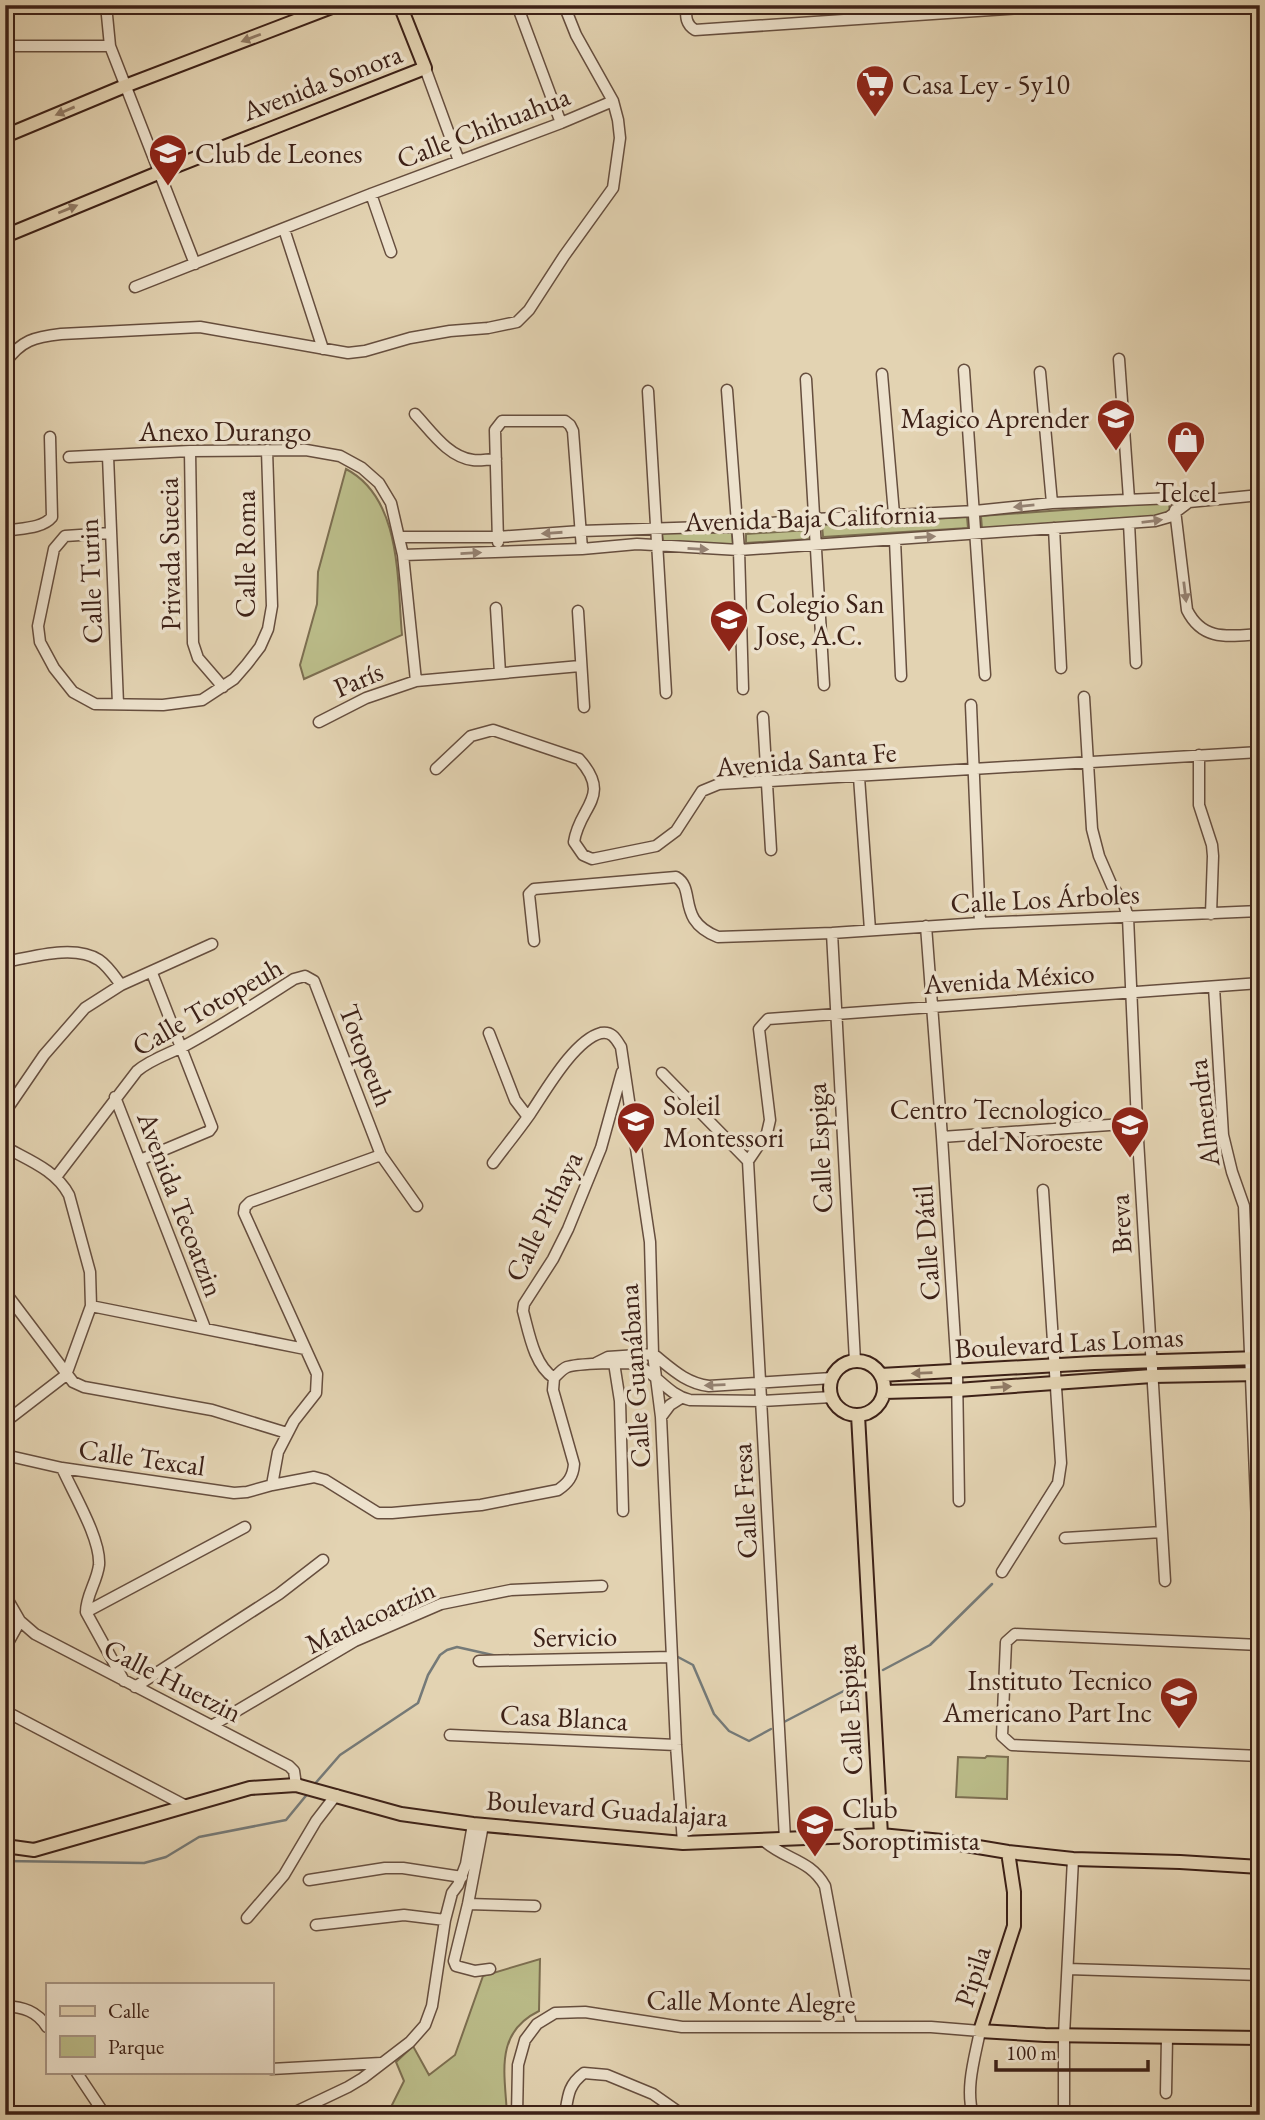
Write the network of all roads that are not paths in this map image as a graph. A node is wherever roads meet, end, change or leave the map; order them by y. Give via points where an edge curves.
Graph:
1 (106, 5) edge
2 (337, 5) edge
3 (400, 5) edge
4 (517, 5) edge
5 (564, 5) edge
6 (686, 5) edge
7 (1067, 5) edge
8 (924, 10) edge
9 (5, 46) edge
10 (110, 46) junction
11 (425, 68) junction
12 (125, 86) junction
13 (613, 101) junction
14 (561, 123) junction
15 (5, 136) edge
16 (459, 161) junction
17 (158, 173) junction
18 (371, 194) junction
19 (284, 229) junction
20 (5, 236) edge
21 (391, 252) dead end
22 (195, 264) junction
23 (135, 287) dead end
24 (323, 349) junction
25 (1119, 359) dead end
26 (5, 363) edge
27 (964, 370) dead end
28 (1040, 372) dead end
29 (882, 374) dead end
30 (806, 379) dead end
31 (727, 390) dead end
32 (648, 391) dead end
33 (415, 414) dead end
34 (50, 437) dead end
35 (267, 450) junction
36 (190, 452) junction
37 (108, 456) junction
38 (69, 457) dead end
39 (496, 459) junction
40 (1260, 495) edge
41 (1174, 498) junction
42 (1129, 499) junction
43 (1189, 502) junction
44 (1052, 503) junction
45 (975, 511) junction
46 (1176, 513) junction
47 (894, 514) junction
48 (815, 519) junction
49 (1129, 523) junction
50 (736, 526) junction
51 (657, 528) junction
52 (1054, 528) junction
53 (5, 531) edge
54 (582, 531) junction
55 (110, 533) junction
56 (976, 534) junction
57 (400, 537) junction
58 (498, 537) junction
59 (895, 540) junction
60 (817, 544) junction
61 (658, 545) junction
62 (582, 549) junction
63 (739, 550) junction
64 (499, 552) junction
65 (403, 555) junction
66 (496, 608) dead end
67 (579, 611) dead end
68 (1260, 635) edge
69 (1136, 663) dead end
70 (580, 666) junction
71 (1062, 668) dead end
72 (500, 673) junction
73 (985, 675) dead end
74 (901, 676) dead end
75 (416, 681) junction
76 (824, 685) dead end
77 (223, 687) junction
78 (743, 689) dead end
79 (666, 694) dead end
80 (1084, 697) dead end
81 (118, 704) junction
82 (971, 705) dead end
83 (584, 707) dead end
84 (763, 717) dead end
85 (319, 722) dead end
86 (1260, 752) edge
87 (1199, 755) junction
88 (1087, 762) junction
89 (975, 768) junction
90 (436, 769) dead end
91 (859, 777) junction
92 (767, 781) junction
93 (771, 850) dead end
94 (1260, 911) edge
95 (1211, 914) junction
96 (1128, 917) junction
97 (980, 923) junction
98 (926, 926) junction
99 (870, 930) junction
100 (832, 933) junction
101 (534, 941) dead end
102 (212, 944) dead end
103 (5, 962) edge
104 (152, 973) junction
105 (305, 976) joint
106 (1260, 983) edge
107 (121, 985) junction
108 (1214, 987) junction
109 (1130, 993) junction
110 (932, 1006) junction
111 (837, 1013) junction
112 (489, 1032) dead end
113 (181, 1048) junction
114 (624, 1068) junction
115 (662, 1073) dead end
116 (115, 1097) junction
117 (5, 1112) edge
118 (528, 1117) junction
119 (1136, 1123) junction
120 (942, 1137) junction
121 (5, 1147) edge
122 (381, 1155) junction
123 (140, 1160) junction
124 (748, 1161) junction
125 (493, 1163) dead end
126 (56, 1177) junction
127 (1043, 1190) dead end
128 (417, 1206) dead end
129 (5, 1292) edge
130 (91, 1306) junction
131 (205, 1328) junction
132 (304, 1349) junction
133 (653, 1353) junction
134 (1255, 1358) edge
135 (855, 1361) junction
136 (1151, 1361) junction
137 (614, 1363) junction
138 (591, 1365) junction
139 (1055, 1366) junction
140 (957, 1372) junction
141 (66, 1374) junction
142 (1255, 1374) edge
143 (881, 1375) junction
144 (1152, 1376) junction
145 (655, 1377) junction
146 (554, 1378) junction
147 (832, 1378) junction
148 (761, 1382) junction
149 (1056, 1383) junction
150 (957, 1390) junction
151 (884, 1392) junction
152 (832, 1397) junction
153 (681, 1398) junction
154 (761, 1401) junction
155 (858, 1415) junction
156 (661, 1417) junction
157 (5, 1422) edge
158 (287, 1433) junction
159 (5, 1455) edge
160 (62, 1468) junction
161 (272, 1485) junction
162 (959, 1501) dead end
163 (623, 1511) dead end
164 (245, 1527) dead end
165 (1163, 1532) junction
166 (1065, 1538) dead end
167 (323, 1560) dead end
168 (1002, 1572) dead end
169 (1259, 1573) edge
170 (1165, 1581) dead end
171 (602, 1586) dead end
172 (5, 1595) edge
173 (86, 1612) junction
174 (20, 1621) junction
175 (1260, 1645) edge
176 (5, 1648) edge
177 (672, 1657) junction
178 (479, 1661) dead end
179 (124, 1681) junction
180 (135, 1687) junction
181 (5, 1711) edge
182 (213, 1726) junction
183 (450, 1735) dead end
184 (676, 1745) junction
185 (1260, 1756) edge
186 (300, 1786) junction
187 (330, 1794) junction
188 (186, 1806) junction
189 (478, 1825) junction
190 (881, 1835) junction
191 (785, 1839) junction
192 (763, 1840) junction
193 (683, 1843) junction
194 (5, 1846) edge
195 (1008, 1852) junction
196 (1073, 1859) junction
197 (1260, 1867) edge
198 (462, 1877) junction
199 (310, 1880) dead end
200 (468, 1904) junction
201 (536, 1906) dead end
202 (247, 1917) dead end
203 (445, 1920) junction
204 (316, 1925) dead end
205 (490, 1969) dead end
206 (1068, 1969) junction
207 (1260, 1975) edge
208 (5, 2006) edge
209 (46, 2026) edge
210 (852, 2026) junction
211 (981, 2031) junction
212 (1064, 2035) junction
213 (1167, 2037) junction
214 (1260, 2038) edge
215 (381, 2063) junction
216 (273, 2068) edge
217 (78, 2074) edge
218 (1166, 2093) dead end
219 (105, 2115) edge
220 (289, 2115) edge
221 (517, 2115) edge
222 (565, 2115) edge
223 (683, 2115) edge
224 (973, 2115) edge
225 (1064, 2115) edge

1 - 10 street
2 -> 12 main road
3 - 11 main road
4 - 14 street
5 - 13 street
6 - 8 street via 687,22 695,30
7 - 8 street
9 - 10 street
10 - 12 street
11 - 16 street
11 - 17 main road, Avenida Sonora
12 -> 15 main road
12 - 17 street
13 - 14 street, Calle Chihuahua
13 - 24 street via 620,138 613,188 524,317 365,351
14 - 16 street, Calle Chihuahua
16 - 18 street, Calle Chihuahua
20 -> 17 main road
17 - 22 street
18 - 19 street, Calle Chihuahua
18 - 21 street
19 - 22 street, Calle Chihuahua
19 - 24 street
22 - 23 street, Calle Chihuahua
24 - 26 street via 225,330 170,328 38,337 18,348
25 - 42 street
27 - 45 street
28 - 44 street
29 - 47 street
30 - 48 street
31 - 50 street
32 - 51 street
33 - 39 street via 457,455 471,460
34 - 53 street via 52,517 43,524
35 - 36 street, Anexo Durango
35 - 57 street, Anexo Durango via 340,456 362,468 379,483 391,503
35 - 77 street, Calle Roma via 272,606 268,629 260,647
36 - 37 street, Anexo Durango
36 - 77 street, Privada Suecia via 193,643 198,658
37 - 38 street, Anexo Durango
37 - 55 street, Calle Turin
39 - 54 street via 495,430 502,421 565,421 570,425
39 - 58 street
40 - 43 street, Avenida Baja California
41 - 42 street, Avenida Baja California
41 - 43 street, Avenida Baja California
41 - 46 street
42 - 44 street, Avenida Baja California
43 - 46 street, Avenida Baja California
44 -> 45 street, Avenida Baja California
45 - 47 street, Avenida Baja California
45 - 56 street
49 -> 46 street, Avenida Baja California via 1163,520
46 -> 68 street via 1187,610 1194,622 1216,635
47 - 48 street, Avenida Baja California
48 - 50 street, Avenida Baja California
48 - 60 street
49 - 52 street, Avenida Baja California
49 - 69 street
50 - 51 street, Avenida Baja California
50 - 63 street
51 - 54 street, Avenida Baja California
51 - 61 street
52 - 56 street, Avenida Baja California
52 - 71 street
54 -> 58 street, Avenida Baja California
54 - 62 street
55 - 81 street, Calle Turin
55 - 81 street, Calle Roma via 60,539 38,626 40,642 73,692 95,704
59 -> 56 street, Avenida Baja California
56 - 73 street
57 - 58 street, Avenida Baja California
57 - 65 street, Anexo Durango
58 - 64 street
59 - 60 street, Avenida Baja California
59 - 74 street
60 - 63 street, Avenida Baja California
60 - 76 street
61 - 62 street, Avenida Baja California
61 -> 63 street, Avenida Baja California
61 - 79 street
62 - 64 street, Avenida Baja California
63 - 78 street
65 -> 64 street, Avenida Baja California
65 - 75 street, Anexo Durango
66 - 72 street
67 - 70 street
70 - 72 street
70 - 83 street
72 - 75 street
75 - 85 street, París via 366,698
77 - 81 street, Calle Roma via 202,700
80 - 88 street
82 - 89 street
84 - 92 street
86 - 87 street, Avenida Santa Fe
87 - 88 street, Avenida Santa Fe
87 - 95 street via 1199,805 1213,856
88 - 89 street, Avenida Santa Fe
88 - 96 street via 1091,829
89 - 91 street, Avenida Santa Fe
89 - 97 street
90 - 92 street, Avenida Santa Fe via 471,736 493,730 579,759 594,785 593,799 574,842 592,859 656,846 676,831 702,791 719,784
91 - 92 street, Avenida Santa Fe
91 - 99 street
92 - 93 street
94 - 95 street, Calle Los Árboles
95 - 96 street, Calle Los Árboles
96 - 97 street, Calle Los Árboles
96 - 109 street, Breva
97 - 98 street, Calle Los Árboles
98 - 99 street, Calle Los Árboles
98 - 110 street, Calle Dátil
99 - 100 street, Calle Los Árboles
100 - 101 street, Calle Los Árboles via 718,937 696,924 684,885 676,877 534,889 529,894
100 - 111 street, Calle Espiga
102 - 104 street
103 - 107 street via 47,954 86,954 100,960
104 - 107 street
104 - 113 street
105 - 113 street, Calle Totopeuh
105 - 122 street, Totopeuh via 314,981
106 - 108 street, Avenida México
107 - 117 street via 80,1012
108 - 109 street, Avenida México
108 - 134 street, Almendra via 1223,1135 1244,1206
109 - 110 street, Avenida México
109 - 119 street, Breva
110 - 111 street, Avenida México
110 - 120 street, Calle Dátil
111 - 124 street, Avenida México via 768,1019 759,1029 770,1120 767,1133
111 - 135 street, Calle Espiga
112 - 118 street via 514,1100
113 - 116 street, Calle Totopeuh via 145,1064
113 - 123 street via 212,1130
114 - 118 street, Calle Guanábana via 616,1038 609,1033 590,1038 561,1069
114 - 133 street, Calle Guanábana via 650,1242
114 - 146 street, Calle Pithaya via 601,1148 572,1220 524,1304 538,1357
115 - 124 street
116 - 123 street, Avenida Tecoatzin
116 - 126 street, Calle Totopeuh
118 - 125 street, Calle Guanábana
119 - 120 street
119 - 136 street, Breva
120 - 140 street, Calle Dátil
121 - 126 street
122 - 128 street, Totopeuh
122 - 132 street via 245,1207
123 - 131 street, Avenida Tecoatzin
124 - 148 street, Calle Fresa
126 - 130 street via 69,1195 90,1272
127 - 139 street
129 - 141 street
130 - 131 street
130 - 141 street
131 - 132 street
132 - 158 street via 317,1374 316,1393
133 - 138 street via 608,1357
133 - 145 street, Calle Guanábana
148 -> 133 street via 696,1384
134 - 136 main road, Boulevard Las Lomas
134 - 142 street, Almendra
135 - 143 main road via 865,1362
135 - 147 main road via 845,1364
136 - 139 main road, Boulevard Las Lomas
136 - 144 street, Breva
137 - 138 street
137 - 145 street via 635,1363
137 - 163 street via 620,1401
138 - 146 street via 567,1367
139 - 140 main road, Boulevard Las Lomas
139 - 149 street
140 -> 143 main road, Boulevard Las Lomas
140 - 150 street, Calle Dátil
141 - 157 street
141 - 158 street via 84,1387 212,1410
142 - 144 main road, Boulevard Las Lomas
142 - 169 street, Almendra
143 - 151 main road
144 - 149 main road, Boulevard Las Lomas
144 - 165 street, Breva
145 - 153 street
145 - 156 street, Calle Guanábana
146 - 161 street, Calle Texcal via 552,1390 574,1464 573,1474 558,1490 481,1505 378,1513 319,1478
147 - 148 street
147 - 152 main road
148 - 154 street, Calle Fresa
150 -> 149 main road, Boulevard Las Lomas
149 - 168 street via 1058,1483
150 - 151 main road, Boulevard Las Lomas
150 - 162 street, Calle Dátil
151 - 155 main road via 875,1408
152 - 154 street
152 - 155 main road via 838,1406
153 - 154 street
153 - 156 street
154 - 191 street, Calle Fresa
155 - 190 main road, Calle Espiga
156 - 177 street, Calle Guanábana
158 - 161 street via 276,1456
159 - 160 street, Calle Texcal
160 - 161 street, Calle Texcal via 234,1493
160 - 173 street via 97,1544 99,1563
164 - 173 street
165 - 166 street
165 - 170 street, Breva
167 - 180 street via 279,1594
171 - 182 street, Matlacoatzin via 511,1590 441,1604 355,1641
172 - 174 street
173 - 179 street
174 - 176 street
174 - 179 street, Calle Huetzin via 35,1634
175 - 185 street via 1015,1634 1006,1642 1002,1736 1012,1745
177 - 178 street, Servicio
177 - 184 street, Calle Guanábana
179 - 180 street, Calle Huetzin
180 - 182 street, Calle Huetzin
181 - 188 street
182 - 186 street, Calle Huetzin via 289,1766
183 - 184 street, Casa Blanca
184 - 193 street, Calle Guanábana
186 - 187 main road, Boulevard Guadalajara
186 - 188 main road, Boulevard Guadalajara via 250,1788
187 - 189 main road, Boulevard Guadalajara via 401,1814
187 - 202 street via 284,1875
188 - 194 main road, Boulevard Guadalajara via 34,1850
189 - 193 main road, Boulevard Guadalajara
189 - 198 street
189 - 200 street
190 - 191 main road, Boulevard Guadalajara
190 - 195 main road, Boulevard Guadalajara
191 - 192 main road, Boulevard Guadalajara
192 - 193 main road, Boulevard Guadalajara
192 - 210 street via 811,1868 825,1886
195 - 196 main road, Boulevard Guadalajara
195 - 211 main road, Pipila via 1014,1926
196 - 197 main road, Boulevard Guadalajara
196 - 206 street
198 - 199 street via 385,1868
198 - 203 street
200 - 201 street
200 - 205 street via 454,1961 456,1966 475,1971
203 - 204 street via 404,1915
203 - 215 street via 432,2007 425,2025
206 - 207 street
206 - 212 street
208 - 209 street via 34,2012
210 - 211 street, Calle Monte Alegre
210 - 221 street, Calle Monte Alegre via 682,2027 585,2012 555,2013 537,2024 525,2040 518,2065
211 - 212 main road
211 - 224 street, Pipila via 971,2077
212 - 213 main road
212 - 225 street
213 - 214 main road
213 - 218 street
215 - 216 street
215 - 220 street via 348,2087
217 - 219 street
222 - 223 street via 569,2091 584,2073 630,2084

